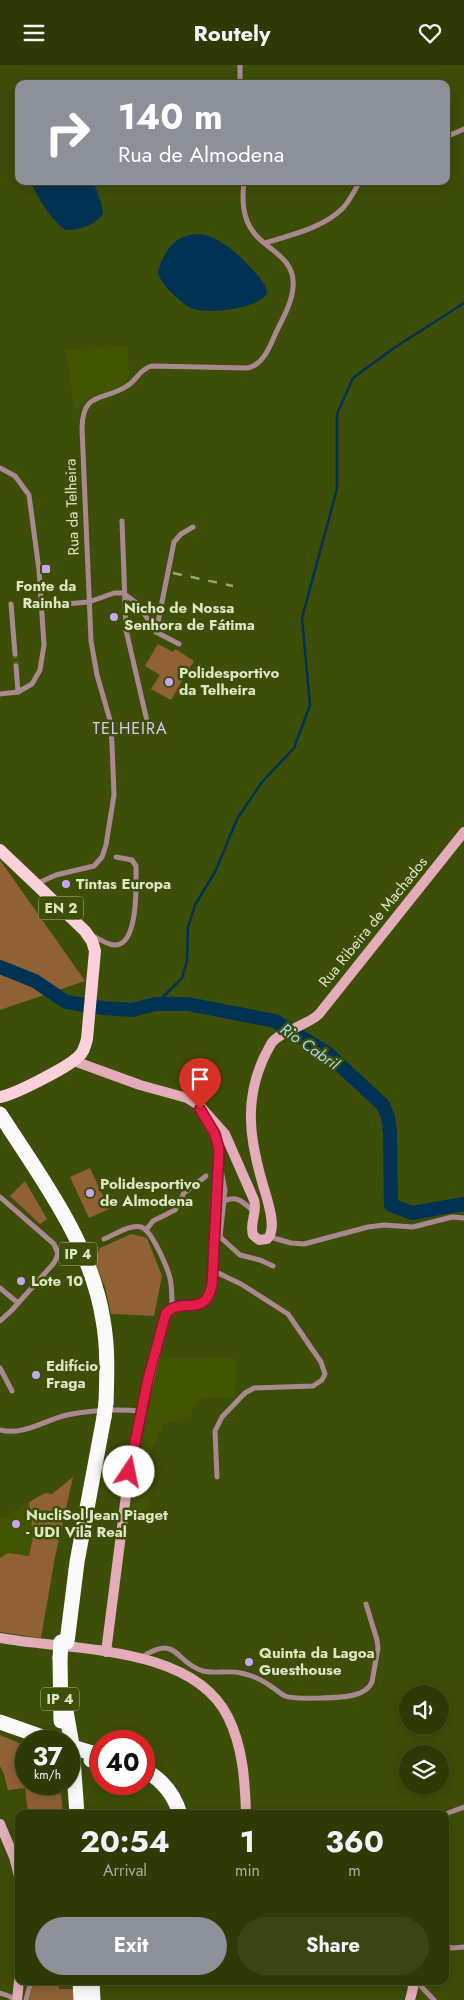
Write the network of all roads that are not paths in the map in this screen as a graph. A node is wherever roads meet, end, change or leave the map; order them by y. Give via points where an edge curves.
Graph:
1 (240, 65) edge
2 (240, 80) edge
3 (464, 129) edge
4 (450, 135) edge
5 (244, 185) edge
6 (358, 185) edge
7 (265, 243) junction
8 (0, 468) edge
9 (122, 521) dead end
10 (193, 527) dead end
11 (123, 593) junction
12 (89, 602) junction
13 (11, 605) dead end
14 (42, 606) junction
15 (156, 632) junction
16 (179, 644) dead end
17 (15, 654) tunnel mouth
18 (16, 666) tunnel mouth
19 (18, 692) junction
20 (0, 694) edge
21 (130, 730) dead end
22 (464, 832) edge
23 (0, 850) edge
24 (116, 857) dead end
25 (36, 884) junction
26 (88, 935) junction
27 (74, 1061) junction
28 (0, 1097) edge
29 (194, 1101) junction
30 (0, 1114) edge
31 (0, 1123) edge
32 (219, 1163) junction
33 (206, 1177) dead end
34 (0, 1197) edge
35 (224, 1201) junction
36 (256, 1213) junction
37 (464, 1218) edge
38 (146, 1230) junction
39 (217, 1235) junction
40 (270, 1237) junction
41 (104, 1239) dead end
42 (273, 1266) dead end
43 (214, 1271) junction
44 (0, 1288) edge
45 (18, 1303) junction
46 (172, 1308) junction
47 (0, 1321) edge
48 (0, 1368) edge
49 (12, 1391) dead end
50 (102, 1411) junction
51 (140, 1411) junction
52 (0, 1430) edge
53 (217, 1477) dead end
54 (366, 1604) dead end
55 (0, 1638) edge
56 (106, 1652) junction
57 (63, 1658) junction
58 (140, 1658) junction
59 (66, 1711) junction
60 (0, 1722) edge
61 (0, 1729) edge
62 (22, 1730) edge
63 (62, 1730) edge
64 (67, 1730) edge
65 (15, 1735) edge
66 (155, 1778) edge
67 (155, 1786) edge
68 (66, 1795) edge
69 (73, 1795) edge
70 (464, 1807) edge
71 (68, 1810) edge
72 (75, 1810) edge
73 (75, 1810) edge
74 (170, 1810) edge
75 (178, 1810) edge
76 (246, 1810) edge
77 (449, 1813) edge
78 (0, 1824) edge
79 (15, 1861) edge
80 (449, 1946) edge
81 (464, 1947) edge
82 (18, 1985) edge
83 (30, 1985) edge
84 (80, 1985) edge
85 (85, 1985) edge
86 (92, 1985) edge
87 (413, 1985) edge
88 (417, 1985) edge
89 (0, 1993) edge
90 (16, 2000) edge
91 (26, 2000) edge
92 (81, 2000) edge
93 (86, 2000) edge
94 (92, 2000) edge
95 (409, 2000) edge
96 (434, 2000) edge

1 - 2 street
3 - 4 street
5 - 7 street via 245,215 253,232
6 - 7 street via 346,205 328,219
7 - 12 street, Rua da Telheira via 289,267 293,287 273,340 257,364 248,368 151,366 141,371 129,385 94,400 85,409 82,428
8 - 14 street via 15,476 29,495
9 - 11 street
10 - 15 street via 174,542
11 - 12 street
11 - 15 street via 138,604
11 - 21 street via 126,634 147,721 144,728
12 - 14 street
12 - 25 street, Rua da Telheira via 94,657 110,721 112,744 114,795 108,837 102,857 94,866 56,875
13 - 17 street
14 - 19 street via 44,645 41,663 35,681
15 - 16 street
18 - 19 street
19 - 20 street
22 - 40 street, Rua Ribeira de Machados via 319,1014 271,1043 259,1071 250,1109 257,1167 270,1211
23 - 25 main road, EN 2
24 - 26 street via 132,861 136,866 130,931 124,942 115,945
25 - 26 main road, EN 2
26 - 27 main road, EN 2 via 95,947 95,958 87,1039 83,1052
27 - 28 main road
27 - 29 street
29 - 32 street via 215,1134
29 - 36 street via 224,1134 254,1200
30 - 50 highway, IP 4 via 63,1214 94,1279 106,1337 107,1369
31 - 50 highway, IP 4 via 71,1237 89,1281 100,1341
32 - 35 street via 225,1185
32 - 39 street
33 - 38 street via 184,1193 175,1210 154,1221
34 - 45 street via 54,1244 58,1254 54,1263
35 - 36 street via 233,1197
35 - 39 street
36 - 40 street via 253,1235 260,1240
37 - 40 street via 452,1217 413,1227 377,1225 302,1245
38 - 41 street via 133,1227
38 - 46 street via 171,1282
39 - 42 street via 240,1255
39 - 43 street
43 - 46 street via 206,1301 199,1305
43 - 53 street via 288,1314 321,1362 324,1374 322,1381 313,1386 254,1388 245,1393 222,1417 215,1431
44 - 45 street
45 - 47 street
46 - 51 street via 165,1317
48 - 49 street
50 - 57 highway, IP 4
51 - 52 street via 95,1410 59,1417 18,1431
51 - 56 street
54 - 58 street via 378,1648 372,1682 370,1687 346,1697 293,1698 264,1681 242,1673 202,1670 175,1651 163,1647
55 - 56 street
56 - 58 street
57 - 59 highway, IP 4
57 - 63 highway, IP 4
58 - 76 street via 162,1663 186,1675 207,1690 224,1709 241,1756
59 - 64 highway, IP 4
59 - 72 highway via 72,1745
60 - 62 highway
61 - 65 highway
66 - 75 highway via 169,1789
67 - 74 highway
68 - 71 highway
69 - 73 highway
70 - 77 street
78 - 79 street
80 - 81 street
82 - 90 street
83 - 91 street
84 - 92 highway
85 - 93 highway
86 - 94 highway
87 - 95 street
88 - 96 street
89 - 90 street

